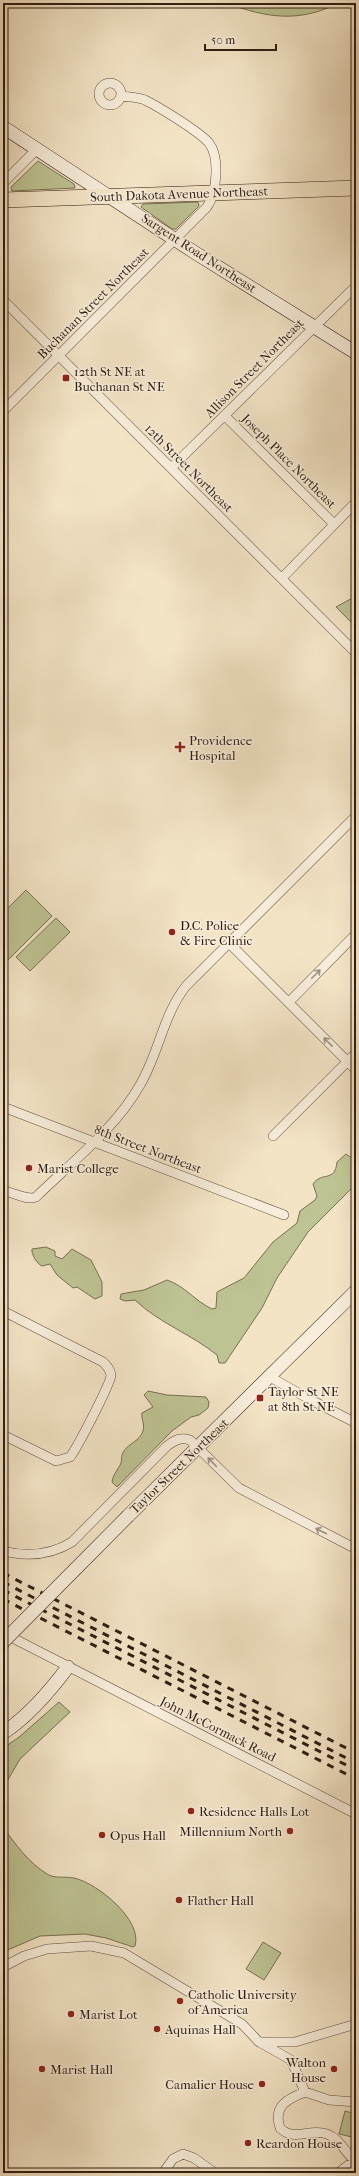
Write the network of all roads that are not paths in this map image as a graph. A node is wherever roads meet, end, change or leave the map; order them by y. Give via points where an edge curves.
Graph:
1 (122, 96) dead end
2 (3, 127) edge
3 (37, 149) junction
4 (3, 183) edge
5 (356, 188) edge
6 (214, 192) junction
7 (111, 196) junction
8 (3, 200) edge
9 (175, 239) junction
10 (356, 286) edge
11 (3, 300) edge
12 (315, 327) junction
13 (356, 353) edge
14 (58, 356) junction
15 (3, 411) edge
16 (225, 416) junction
17 (171, 468) junction
18 (356, 502) edge
19 (334, 524) junction
20 (282, 578) junction
21 (356, 653) edge
22 (356, 816) edge
23 (356, 934) edge
24 (229, 943) junction
25 (289, 1002) junction
26 (356, 1053) edge
27 (348, 1061) junction
28 (356, 1070) edge
29 (3, 1108) edge
30 (273, 1136) dead end
31 (93, 1142) junction
32 (3, 1191) edge
33 (284, 1215) dead end
34 (356, 1291) edge
35 (3, 1311) edge
36 (270, 1377) junction
37 (356, 1423) edge
38 (3, 1435) edge
39 (198, 1448) junction
40 (356, 1549) edge
41 (3, 1551) edge
42 (3, 1633) edge
43 (3, 1642) edge
44 (68, 1667) junction
45 (3, 1733) edge
46 (356, 1814) edge
47 (3, 1967) edge
48 (356, 2024) edge
49 (259, 2042) junction
50 (305, 2092) junction
51 (356, 2102) edge
52 (355, 2161) edge
53 (163, 2173) edge
54 (216, 2173) edge
55 (338, 2173) edge

1 - 6 street via 145,100 208,143 214,157
2 - 3 main road, Sargent Road Northeast
3 - 4 street
3 - 7 main road, Sargent Road Northeast
5 - 6 main road, South Dakota Avenue Northeast
6 - 7 main road, South Dakota Avenue Northeast
6 - 9 street, Buchanan Street Northeast via 207,207
7 - 8 main road, South Dakota Avenue Northeast
7 - 9 main road, Sargent Road Northeast
9 - 12 main road, Sargent Road Northeast
9 - 14 street, Buchanan Street Northeast
10 - 12 street, Allison Street Northeast
11 - 14 street, 12th Street Northeast
12 - 13 main road, Sargent Road Northeast
12 - 16 street, Allison Street Northeast
14 - 15 street, Buchanan Street Northeast
14 - 17 street, 12th Street Northeast
16 - 17 street, Allison Street Northeast
16 - 19 street, Joseph Place Northeast
17 - 20 street, 12th Street Northeast
18 - 19 street
19 - 20 street
20 - 21 street, 12th Street Northeast
22 - 24 street
25 -> 23 street
24 - 25 street
24 - 31 street via 181,992 168,1014 154,1056 140,1085 121,1113
27 -> 25 street
26 - 27 street
27 - 28 street
27 - 30 street
29 - 31 street, 8th Street Northeast
31 - 32 street via 36,1197 30,1199
31 - 33 street, 8th Street Northeast
34 - 36 main road, Taylor Street Northeast
35 - 38 street via 103,1362 111,1375 70,1457 56,1461
36 - 37 street
36 - 39 main road, Taylor Street Northeast
40 -> 39 street via 239,1488
39 - 41 street via 190,1440 175,1440 72,1542 32,1554
39 - 43 main road, Taylor Street Northeast, bridge
42 - 44 street, John McCormack Road
44 - 45 main road via 40,1700
44 - 46 street, John McCormack Road
47 - 49 street via 24,1956 54,1948 91,1946 124,1953 242,2024
48 - 49 street via 295,2042
49 - 50 street via 291,2060
50 - 51 street via 329,2100
50 - 52 street via 289,2100 278,2111 280,2128 292,2135 325,2133 342,2145
52 - 55 street
53 - 54 street via 173,2159 183,2154 194,2158

